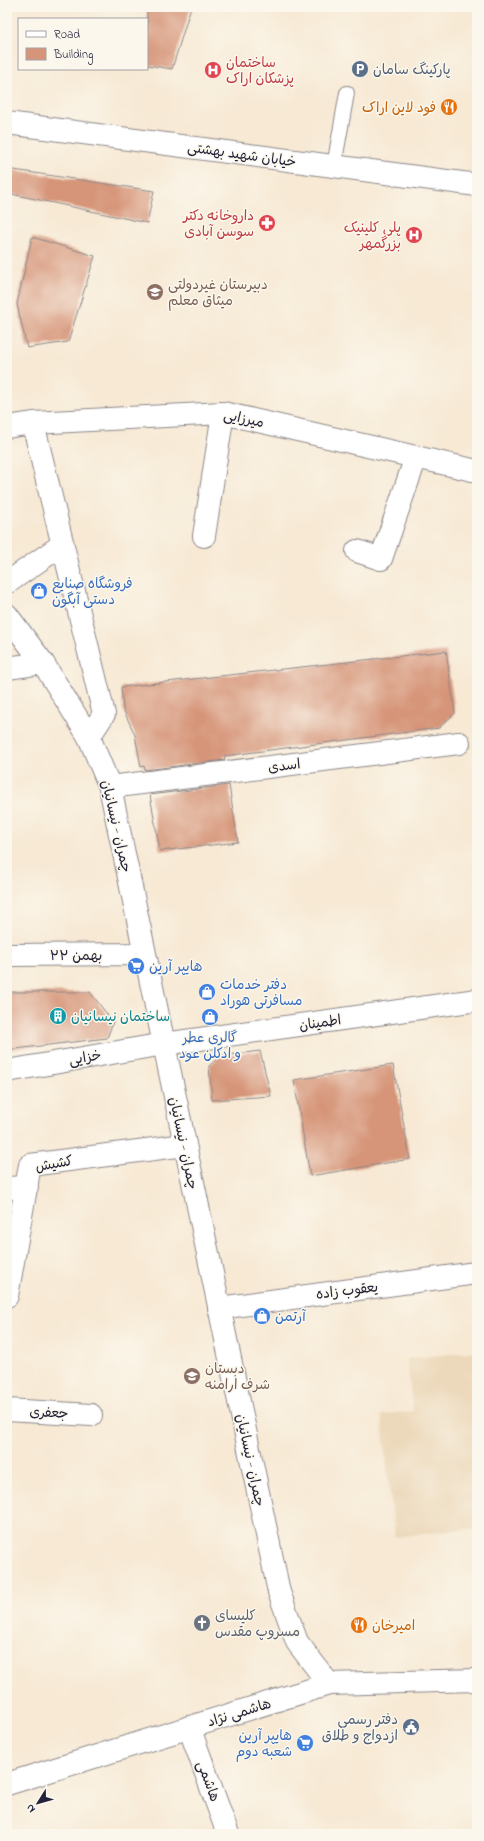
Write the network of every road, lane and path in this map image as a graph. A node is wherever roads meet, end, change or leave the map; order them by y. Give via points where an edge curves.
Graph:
1 (347, 92) dead end
2 (7, 123) edge
3 (334, 166) junction
4 (477, 185) edge
5 (223, 413) junction
6 (34, 423) junction
7 (7, 427) edge
8 (416, 457) junction
9 (477, 472) edge
10 (204, 536) dead end
11 (63, 544) junction
12 (357, 551) dead end
13 (7, 583) edge
14 (7, 614) edge
15 (43, 662) junction
16 (7, 668) edge
17 (89, 738) junction
18 (459, 743) dead end
19 (110, 788) junction
20 (145, 954) junction
21 (7, 955) edge
22 (477, 1000) edge
23 (164, 1044) junction
24 (7, 1071) edge
25 (185, 1145) junction
26 (17, 1188) edge
27 (476, 1273) dead end
28 (7, 1296) edge
29 (219, 1308) junction
30 (7, 1410) edge
31 (91, 1415) dead end
32 (477, 1680) edge
33 (329, 1684) junction
34 (189, 1727) junction
35 (7, 1784) edge
36 (228, 1834) edge

1 - 3 lane
2 - 3 street, خیابان شهید بهشتی
3 - 4 street, خیابان شهید بهشتی
5 - 6 street, میرزایی
5 - 8 street, میرزایی
5 - 10 street
6 - 7 street, میرزایی
6 - 11 street
8 - 9 street, میرزایی
8 - 12 street via 381,559
11 - 13 street
11 - 17 street via 104,714
14 - 15 street, چمران - نیسانیان
15 - 16 street
15 - 17 street, چمران - نیسانیان
17 - 19 street, چمران - نیسانیان
18 - 19 street, اسدی via 190,782
19 - 20 street, چمران - نیسانیان
20 - 21 street, ۲۲ بهمن
20 - 23 street, چمران - نیسانیان
22 - 23 street, اطمینان
23 - 24 street, خزایی
23 - 25 street, چمران - نیسانیان
25 - 26 street, کشیش via 30,1165
25 - 29 street, چمران - نیسانیان
26 - 28 street, کشیش
27 - 29 street, یعقوب زاده
29 - 33 street, چمران - نیسانیان via 279,1592 297,1642
30 - 31 street, جعفری
32 - 33 street, هاشمی نژاد
33 - 34 street, هاشمی نژاد
34 - 35 street, هاشمی نژاد
34 - 36 street, هاشمی

